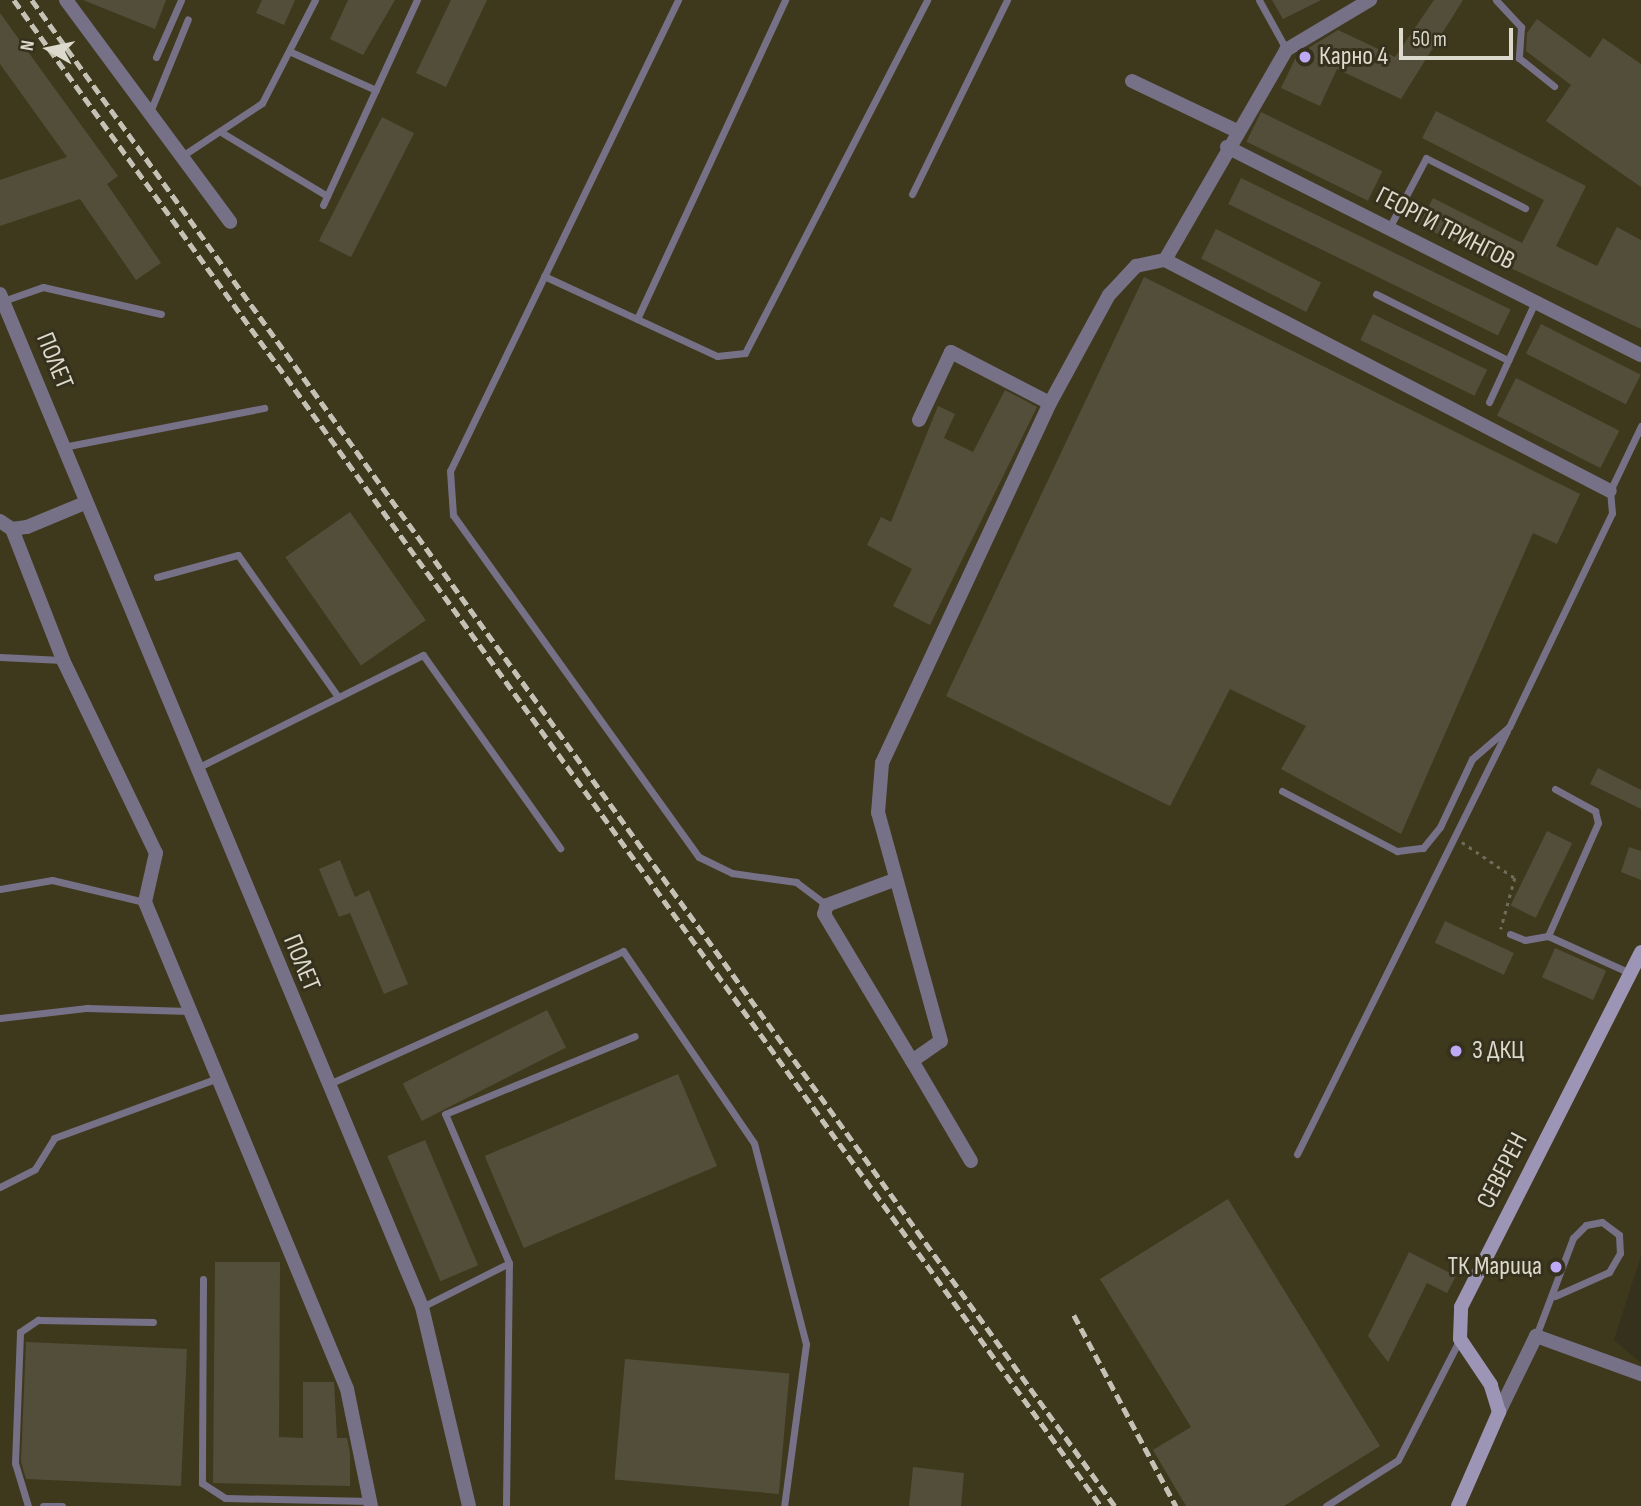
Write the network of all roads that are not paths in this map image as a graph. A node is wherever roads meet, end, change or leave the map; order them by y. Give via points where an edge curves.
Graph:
1 (181, 0) edge
2 (315, 0) edge
3 (417, 0) edge
4 (678, 0) edge
5 (785, 0) edge
6 (927, 0) edge
7 (1007, 0) edge
8 (1259, 0) edge
9 (1370, 0) edge
10 (1496, 0) edge
11 (72, 3) edge
12 (188, 19) dead end
13 (1286, 50) junction
14 (291, 52) junction
15 (156, 57) dead end
16 (1132, 82) dead end
17 (1554, 86) dead end
18 (376, 90) junction
19 (150, 114) junction
20 (1237, 131) junction
21 (221, 132) junction
22 (1227, 147) junction
23 (181, 156) junction
24 (912, 194) dead end
25 (327, 196) junction
26 (323, 205) dead end
27 (1525, 208) dead end
28 (230, 222) dead end
29 (1389, 228) junction
30 (1165, 260) junction
31 (544, 276) junction
32 (1376, 295) dead end
33 (1, 298) edge
34 (1535, 302) junction
35 (161, 314) dead end
36 (636, 319) junction
37 (1641, 355) edge
38 (1508, 359) junction
39 (1050, 402) junction
40 (1489, 402) dead end
41 (264, 408) dead end
42 (919, 420) dead end
43 (1641, 426) edge
44 (62, 447) junction
45 (1610, 491) junction
46 (85, 503) junction
47 (6, 525) edge
48 (157, 577) dead end
49 (0, 657) edge
50 (63, 660) junction
51 (338, 697) junction
52 (1509, 727) junction
53 (195, 770) junction
54 (1555, 789) dead end
55 (1282, 791) dead end
56 (560, 848) dead end
57 (894, 880) junction
58 (0, 889) edge
59 (145, 902) junction
60 (827, 905) junction
61 (1510, 934) road end
62 (1548, 936) junction
63 (1641, 952) edge
64 (1630, 973) junction
65 (193, 1012) junction
66 (0, 1017) edge
67 (635, 1037) dead end
68 (912, 1061) junction
69 (220, 1078) junction
70 (325, 1086) junction
71 (1297, 1154) dead end
72 (971, 1161) dead end
73 (0, 1187) edge
74 (509, 1263) junction
75 (203, 1279) dead end
76 (1555, 1296) junction
77 (422, 1307) junction
78 (153, 1322) dead end
79 (1536, 1336) junction
80 (1460, 1339) junction
81 (1641, 1374) edge
82 (1499, 1412) junction
83 (370, 1504) edge
84 (28, 1506) edge
85 (43, 1506) edge
86 (62, 1506) edge
87 (469, 1506) edge
88 (506, 1506) edge
89 (785, 1506) edge
90 (1326, 1506) edge
91 (1458, 1506) edge

1 - 15 lane
2 - 14 lane
3 - 18 lane
4 - 31 lane
5 - 36 lane
6 - 36 lane via 752,347 733,357 717,356
7 - 24 lane
8 - 13 lane
9 - 13 street
10 - 17 lane via 1521,27 1519,58
11 - 19 street
12 - 19 lane
13 - 20 street
14 - 18 lane
14 - 21 lane via 262,103
16 - 20 street
18 - 25 lane
19 - 23 street
20 - 22 street
21 - 23 lane
21 - 25 lane via 272,169
22 - 29 street, ГЕОРГИ ТРИНГОВ
22 - 30 street
23 - 28 street
25 - 26 lane
27 - 29 lane via 1426,158
29 - 34 street, ГЕОРГИ ТРИНГОВ
30 - 39 street via 1136,265 1109,295
30 - 45 street
31 - 36 lane
31 - 60 lane via 450,471 453,515 699,858 732,873 796,882
32 - 38 lane
33 - 35 lane via 43,287
33 - 44 street, ПОЛЕТ
34 - 37 street, ГЕОРГИ ТРИНГОВ
34 - 38 lane
38 - 40 lane
39 - 42 street via 951,352
39 - 57 street via 882,762 878,813 893,855
41 - 44 lane
43 - 45 lane
44 - 46 street, ПОЛЕТ
45 - 52 lane via 1612,513
46 - 47 street
46 - 53 street, ПОЛЕТ
47 - 50 street
48 - 51 lane via 238,555
49 - 50 lane
50 - 59 street via 156,853
51 - 53 lane
51 - 56 lane via 423,655
52 - 55 lane via 1472,759 1440,827 1423,848 1397,851
52 - 71 lane
53 - 70 street, ПОЛЕТ
54 - 62 lane via 1595,810 1598,823
57 - 60 street
57 - 68 street via 941,1041
58 - 59 lane via 52,880
59 - 65 street
60 - 68 street via 826,925
61 - 62 lane via 1525,940
62 - 64 lane
63 - 64 main road, СЕВЕРЕН
64 - 80 main road, СЕВЕРЕН via 1461,1307
65 - 66 lane via 87,1008
65 - 69 street
67 - 74 lane via 445,1114
68 - 72 street
69 - 73 lane via 54,1138 35,1169
69 - 83 street via 347,1389
70 - 77 street, ПОЛЕТ
70 - 89 lane via 623,951 754,1143 806,1344
74 - 77 lane
74 - 88 lane
75 - 83 lane via 202,1483 225,1499
76 - 76 lane via 1609,1272 1620,1253 1619,1235 1602,1222 1587,1225 1573,1238
76 - 79 lane
77 - 87 street, ПОЛЕТ
78 - 84 lane via 38,1320 20,1332 15,1463
79 - 81 street
79 - 82 street
80 - 82 main road via 1491,1385
80 - 90 lane via 1398,1460
82 - 91 main road
85 - 86 lane

